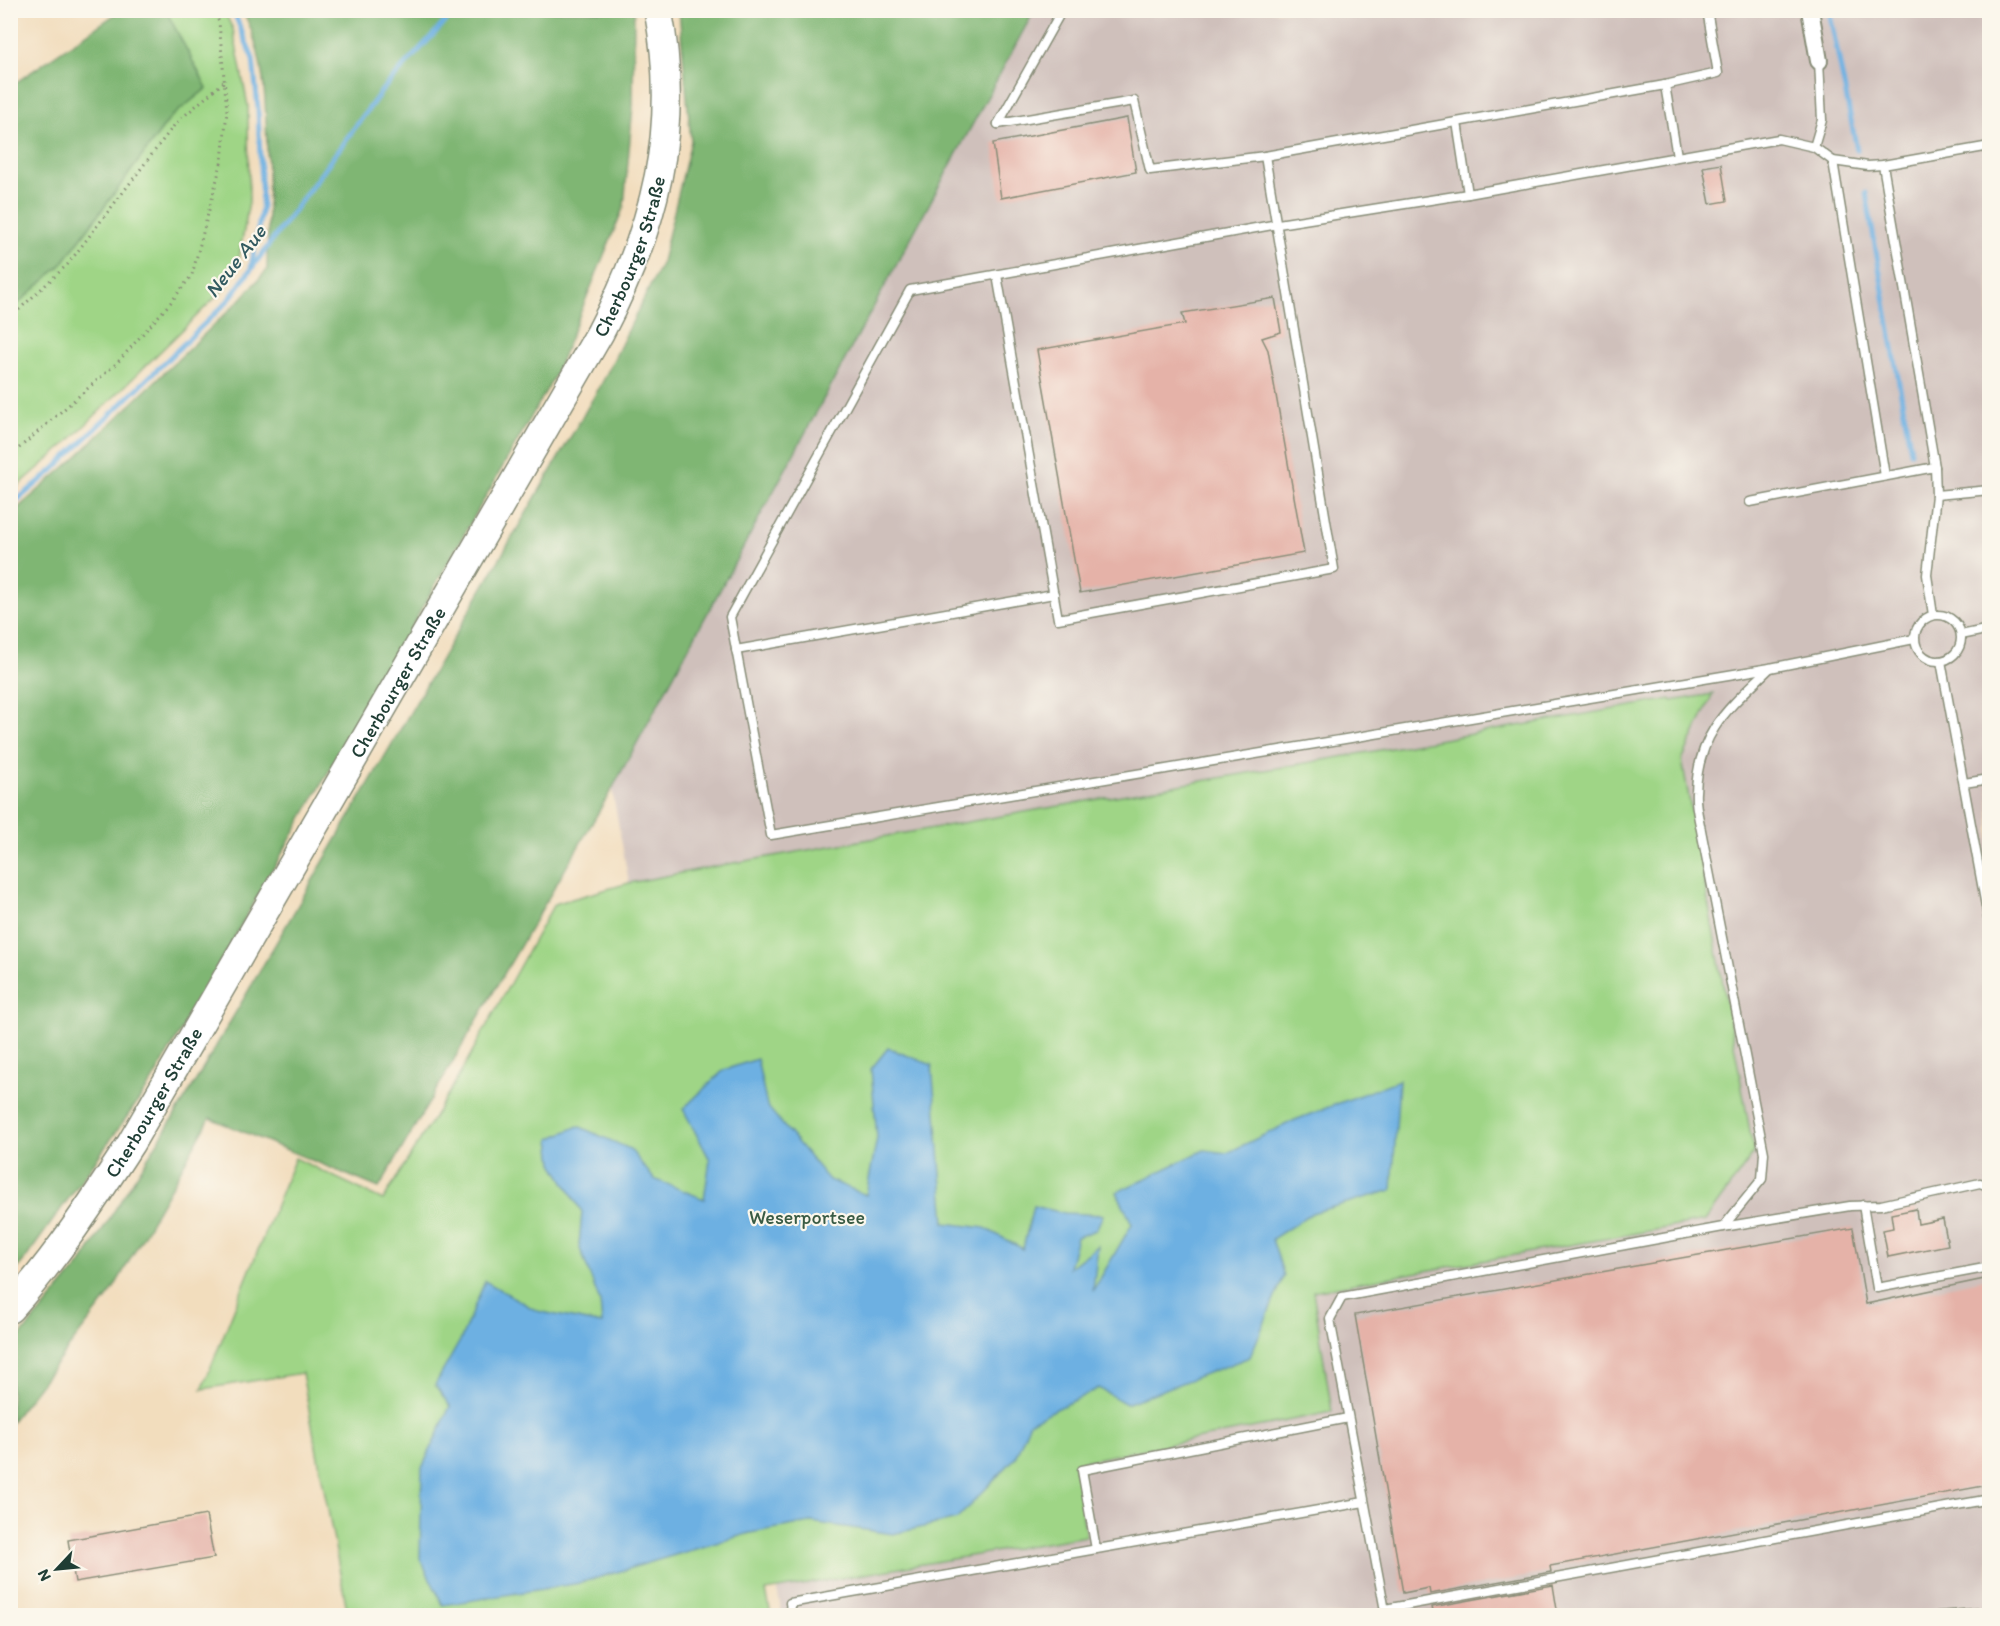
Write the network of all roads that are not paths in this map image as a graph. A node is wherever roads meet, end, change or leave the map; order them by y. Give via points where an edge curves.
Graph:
1 (658, 10) edge
2 (1062, 10) edge
3 (1707, 10) edge
4 (1810, 10) edge
5 (1819, 61) joint
6 (1665, 86) junction
7 (1457, 122) junction
8 (1989, 146) edge
9 (1815, 147) junction
10 (1265, 156) junction
11 (1677, 156) junction
12 (1833, 161) junction
13 (1883, 165) junction
14 (1468, 194) junction
15 (1278, 224) junction
16 (997, 275) junction
17 (1935, 467) junction
18 (1886, 476) junction
19 (1989, 490) edge
20 (1936, 495) junction
21 (1750, 502) dead end
22 (1054, 594) junction
23 (1933, 615) junction
24 (1989, 629) edge
25 (1961, 635) junction
26 (1914, 639) junction
27 (736, 650) junction
28 (1941, 661) junction
29 (1770, 668) junction
30 (1989, 779) edge
31 (1964, 783) junction
32 (1989, 928) edge
33 (1985, 1182) edge
34 (1989, 1187) edge
35 (1863, 1205) junction
36 (1723, 1227) junction
37 (1989, 1267) edge
38 (10, 1309) edge
39 (1348, 1418) junction
40 (1989, 1498) edge
41 (1364, 1502) junction
42 (1096, 1549) junction
43 (1386, 1612) edge
44 (1989, 1612) edge
45 (792, 1616) edge
46 (1938, 1616) edge

1 - 38 main road, Cherbourger Straße via 667,100 664,145 648,222 621,293 131,1143 59,1248
2 - 10 lane via 998,124 1134,101 1150,170
3 - 6 lane via 1718,73
4 - 5 street
5 - 9 lane via 1822,120
6 - 7 lane
6 - 11 lane
7 - 10 lane
7 - 14 lane
8 - 13 lane
9 - 11 lane via 1779,139
9 - 12 lane
10 - 15 lane
11 - 14 lane
12 - 13 lane
12 - 18 lane
13 - 17 lane
14 - 15 lane
15 - 16 lane
15 - 22 lane via 1334,569 1058,619
16 - 22 lane
16 - 27 lane via 910,290 730,617
17 - 18 lane
17 - 20 lane
18 - 21 lane
19 - 20 lane
20 - 23 lane via 1927,575
22 - 27 lane
23 - 25 lane via 1954,621
23 - 26 lane via 1921,621
24 - 25 lane
25 - 28 lane via 1958,649
26 - 28 lane via 1926,658
26 - 29 lane
27 - 29 lane via 771,835
28 - 31 lane
29 - 36 lane via 1728,708 1708,735 1699,764 1696,794 1764,1153 1762,1179
30 - 31 lane
31 - 32 lane
33 - 34 lane
33 - 35 lane via 1881,1205
35 - 36 lane
35 - 37 lane via 1877,1288
36 - 39 lane via 1342,1297 1330,1319
39 - 41 lane
39 - 42 lane via 1082,1470
40 - 43 lane
41 - 42 lane
41 - 43 lane
42 - 45 lane via 790,1603
44 - 46 lane

